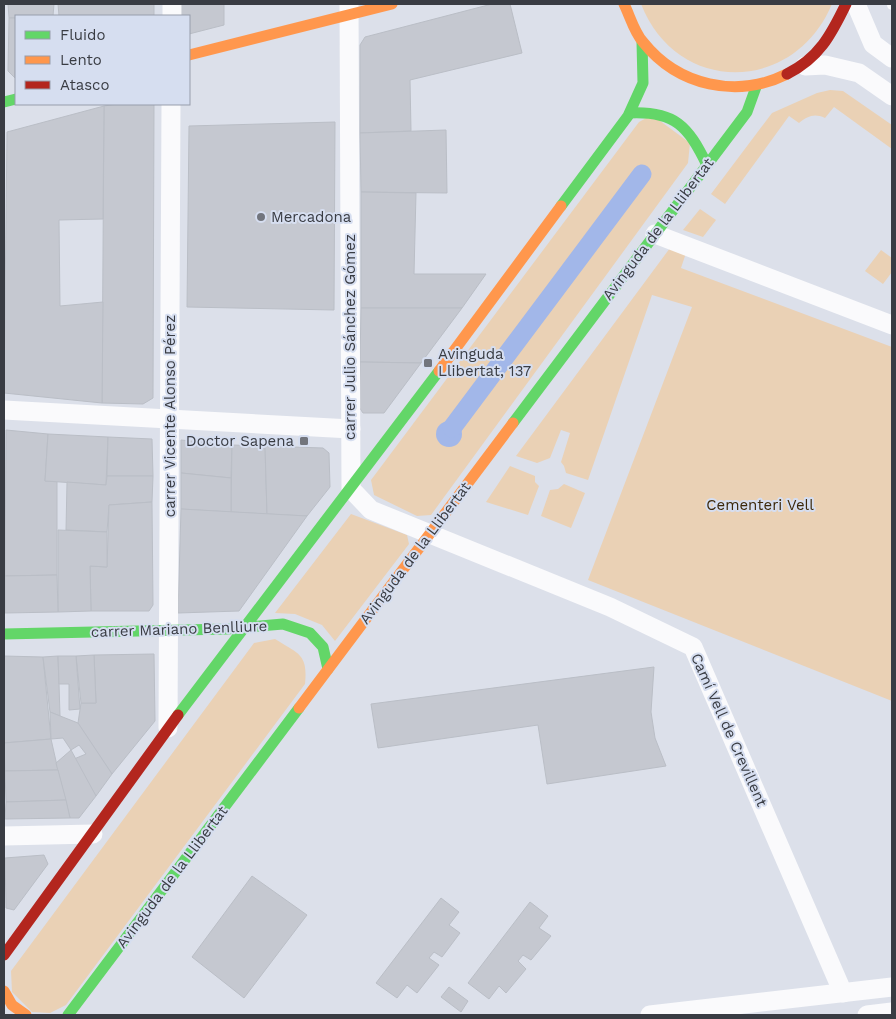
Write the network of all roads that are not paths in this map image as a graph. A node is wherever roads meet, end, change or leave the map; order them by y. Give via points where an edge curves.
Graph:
1 (392, 4) edge
2 (624, 4) edge
3 (846, 4) edge
4 (856, 4) edge
5 (349, 9) edge
6 (642, 42) junction
7 (190, 56) edge
8 (892, 58) edge
9 (805, 66) junction
10 (756, 87) junction
11 (892, 96) edge
12 (171, 105) edge
13 (630, 113) junction
14 (707, 165) junction
15 (654, 234) junction
16 (892, 325) edge
17 (4, 410) edge
18 (170, 419) junction
19 (351, 429) junction
20 (351, 489) junction
21 (429, 534) junction
22 (246, 629) junction
23 (169, 630) junction
24 (4, 634) edge
25 (328, 669) junction
26 (168, 728) junction
27 (93, 834) junction
28 (4, 836) edge
29 (4, 955) edge
30 (892, 987) edge
31 (4, 990) edge
32 (843, 993) junction
33 (892, 1012) edge
34 (26, 1015) edge
35 (68, 1015) edge
36 (650, 1015) edge
37 (867, 1015) edge

1 - 5 main road
2 - 6 main road
3 - 9 main road via 840,24 825,46
4 - 8 street via 873,44
5 - 7 main road
5 - 19 street, carrer Julio Sánchez Gómez
6 - 10 main road via 661,62 682,76 708,86
6 - 13 main road via 643,83
9 - 10 main road via 782,80
9 - 11 street via 825,65 859,73
10 - 14 main road, Avinguda de la Llibertat via 747,112
12 - 18 street, carrer Vicente Alonso Pérez
13 - 14 main road via 645,111 671,116 685,125
13 - 20 main road
14 - 15 main road, Avinguda de la Llibertat
15 - 16 street
15 - 21 main road, Avinguda de la Llibertat
17 - 18 street
18 - 19 street
18 - 23 street, carrer Vicente Alonso Pérez
19 - 20 street, carrer Julio Sánchez Gómez
20 - 21 street via 371,510
20 - 22 main road
21 - 25 main road, Avinguda de la Llibertat
21 - 32 street, Camí Vell de Crevillent via 610,607 693,648
22 - 23 main road, carrer Mariano Benlliure
22 - 25 main road, carrer Mariano Benlliure via 283,624 310,633 323,647
22 - 26 main road
23 - 24 main road, carrer Mariano Benlliure
23 - 26 street, carrer Vicente Alonso Pérez
25 - 35 main road, Avinguda de la Llibertat
26 - 27 main road
27 - 28 street
27 - 29 main road
30 - 32 street
31 - 34 main road via 5,997 18,1012
32 - 36 street
33 - 37 street

